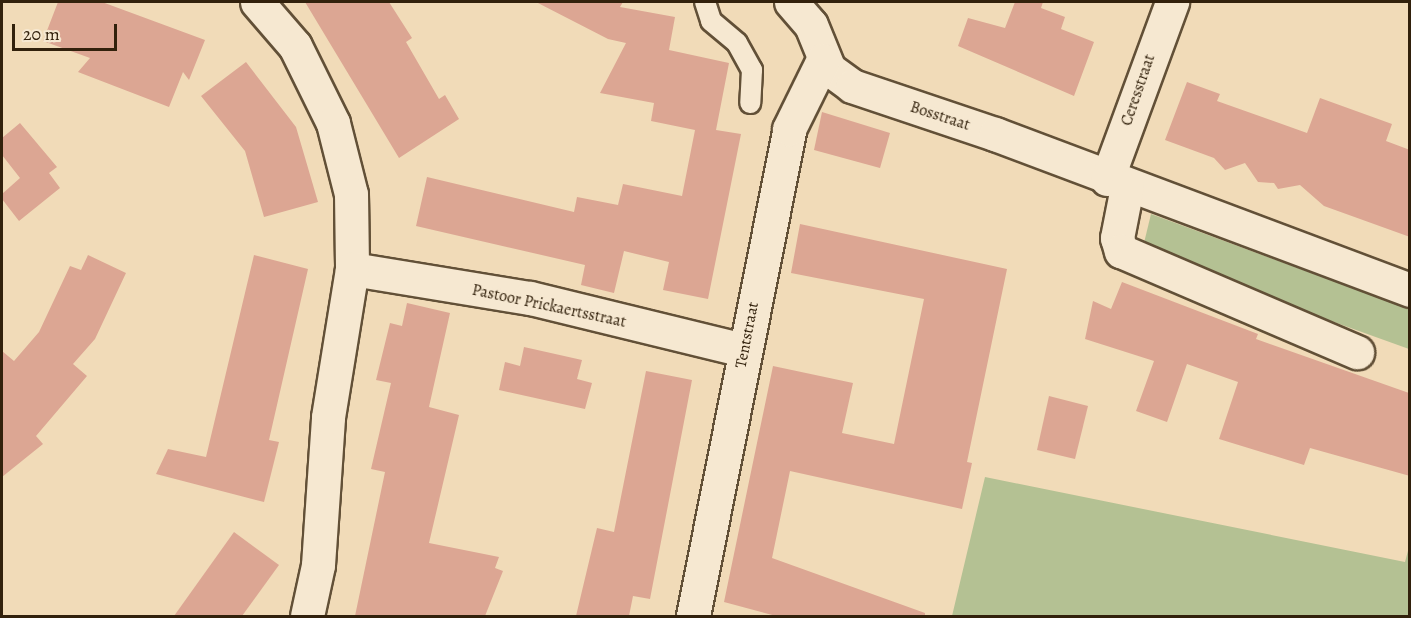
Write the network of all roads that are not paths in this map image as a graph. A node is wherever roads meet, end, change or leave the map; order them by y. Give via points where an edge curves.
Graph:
1 (257, 2) edge
2 (705, 2) edge
3 (792, 2) edge
4 (1172, 2) edge
5 (823, 60) junction
6 (750, 103) dead end
7 (1117, 183) junction
8 (352, 269) junction
9 (1410, 290) edge
10 (744, 350) junction
11 (1357, 352) dead end
12 (307, 616) edge
13 (693, 616) edge

1 - 8 street via 295,46 333,123 351,194
2 - 6 lane via 711,21 737,43 752,70
3 - 5 street, Bosstraat via 811,26
4 - 7 street, Ceresstraat
5 - 7 street, Bosstraat via 852,86 994,134
5 - 10 street, Tentstraat via 789,129
7 - 9 street, Bosstraat
7 - 11 street via 1117,238 1121,251
8 - 10 street, Pastoor Prickaertsstraat via 530,298
8 - 12 street via 328,417 318,565
10 - 13 street, Tentstraat

